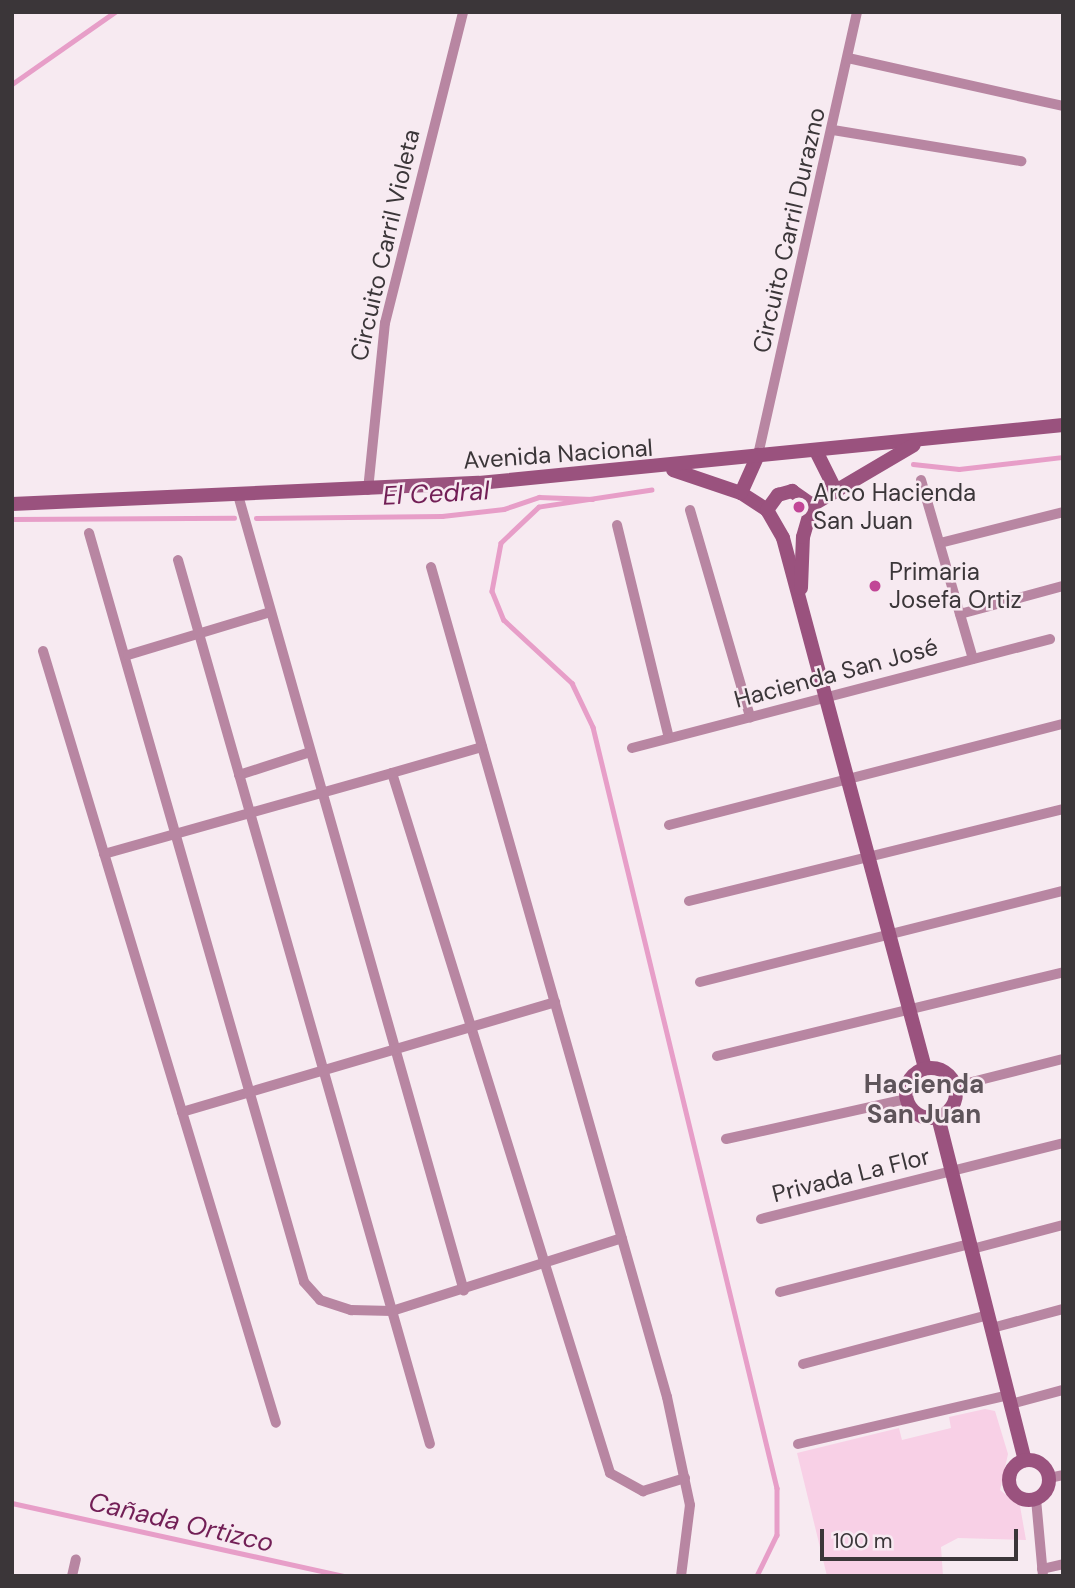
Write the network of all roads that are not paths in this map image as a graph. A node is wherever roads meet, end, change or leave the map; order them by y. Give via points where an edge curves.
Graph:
1 (463, 12) edge
2 (858, 12) edge
3 (848, 58) junction
4 (1063, 106) edge
5 (833, 130) junction
6 (1021, 161) dead end
7 (1063, 425) edge
8 (920, 442) junction
9 (816, 451) junction
10 (758, 455) junction
11 (669, 469) junction
12 (921, 480) dead end
13 (834, 487) junction
14 (368, 490) junction
15 (741, 493) junction
16 (238, 495) junction
17 (12, 504) edge
18 (812, 505) junction
19 (690, 510) dead end
20 (767, 510) junction
21 (1063, 512) edge
22 (617, 526) dead end
23 (89, 533) dead end
24 (940, 543) junction
25 (178, 560) dead end
26 (431, 567) dead end
27 (1063, 586) edge
28 (801, 590) junction
29 (270, 612) junction
30 (960, 614) junction
31 (199, 634) junction
32 (1050, 639) dead end
33 (43, 651) dead end
34 (128, 654) junction
35 (973, 659) junction
36 (830, 699) junction
37 (750, 717) junction
38 (1062, 724) edge
39 (669, 738) junction
40 (482, 747) junction
41 (632, 748) dead end
42 (310, 752) junction
43 (393, 773) junction
44 (239, 775) junction
45 (850, 781) junction
46 (322, 793) junction
47 (1063, 809) edge
48 (250, 813) junction
49 (669, 825) dead end
50 (178, 833) junction
51 (104, 854) junction
52 (870, 858) junction
53 (1063, 891) edge
54 (689, 901) dead end
55 (890, 934) junction
56 (1063, 972) edge
57 (700, 982) dead end
58 (555, 1002) junction
59 (909, 1010) junction
60 (471, 1027) junction
61 (395, 1049) junction
62 (717, 1056) dead end
63 (1063, 1059) edge
64 (925, 1068) junction
65 (323, 1070) junction
66 (956, 1086) junction
67 (251, 1092) junction
68 (906, 1099) junction
69 (182, 1112) junction
70 (939, 1117) junction
71 (726, 1139) dead end
72 (1063, 1143) edge
73 (953, 1172) junction
74 (761, 1219) dead end
75 (1063, 1225) edge
76 (622, 1238) junction
77 (971, 1246) junction
78 (545, 1264) junction
79 (464, 1290) junction
80 (780, 1292) dead end
81 (1063, 1309) edge
82 (392, 1311) junction
83 (990, 1322) junction
84 (803, 1364) dead end
85 (1063, 1390) edge
86 (1010, 1399) junction
87 (276, 1423) dead end
88 (430, 1444) dead end
89 (798, 1444) dead end
90 (1025, 1460) junction
91 (1056, 1477) edge
92 (685, 1478) junction
93 (1036, 1499) junction
94 (76, 1559) dead end
95 (1063, 1564) edge
96 (1042, 1572) edge
97 (72, 1576) edge
98 (681, 1576) edge

1 - 14 street, Circuito Carril Violeta via 385,323
2 - 3 street, Circuito Carril Durazno
3 - 4 street
3 - 5 street, Circuito Carril Durazno
5 - 6 street
5 - 10 street, Circuito Carril Durazno
7 - 8 street, Avenida Nacional
8 - 9 street, Avenida Nacional
8 - 13 street
9 - 10 street, Avenida Nacional
9 - 13 street
10 - 11 street, Avenida Nacional
10 - 15 street
11 - 14 street, Avenida Nacional
11 - 15 street
12 - 24 street
13 - 18 street
14 - 16 street, Avenida Nacional
15 - 20 street
16 - 17 street, Avenida Nacional
16 - 29 street
18 - 20 street via 792,491 778,495
18 - 28 street via 803,537
19 - 37 street
20 - 28 street
21 - 24 street
22 - 39 street
23 - 34 street
24 - 30 street
25 - 31 street
26 - 40 street
27 - 30 street
28 - 36 street
29 - 31 street
29 - 42 street
30 - 35 street
31 - 34 street
31 - 44 street
32 - 35 street, Hacienda San José
33 - 51 street
34 - 50 street
35 - 36 street, Hacienda San José
36 - 37 street, Hacienda San José
36 - 45 street
37 - 39 street, Hacienda San José
38 - 45 street
39 - 41 street, Hacienda San José
40 - 43 street
40 - 58 street
42 - 44 street
42 - 46 street
43 - 46 street
43 - 60 street
44 - 48 street
45 - 49 street
45 - 52 street
46 - 48 street
46 - 61 street
47 - 52 street
48 - 50 street
48 - 65 street
50 - 51 street
50 - 67 street
51 - 69 street
52 - 54 street
52 - 55 street
53 - 55 street
55 - 57 street
55 - 59 street
56 - 59 street
58 - 60 street
58 - 76 street
59 - 62 street
59 - 64 street
60 - 61 street
60 - 78 street
61 - 65 street
61 - 79 street
63 - 66 street
64 - 66 street via 947,1073
64 - 68 street via 907,1083
65 - 67 street
65 - 82 street
66 - 70 street via 955,1101
67 - 69 street
67 - 82 street via 304,1282 320,1300 351,1310
68 - 70 street via 915,1112
68 - 71 street
69 - 87 street
70 - 73 street
72 - 73 street, Privada La Flor
73 - 74 street, Privada La Flor
73 - 77 street
75 - 77 street
76 - 78 street
76 - 92 street
77 - 80 street
77 - 83 street
78 - 79 street
78 - 92 street via 610,1473 643,1491
79 - 82 street
81 - 83 street
82 - 88 street
83 - 84 street
83 - 86 street
85 - 86 street
86 - 89 street
86 - 90 street
90 - 91 street via 1042,1465
90 - 93 street via 1011,1472 1010,1485 1023,1499
91 - 93 street
92 - 98 street via 690,1504
93 - 96 street
94 - 97 street
95 - 96 street

